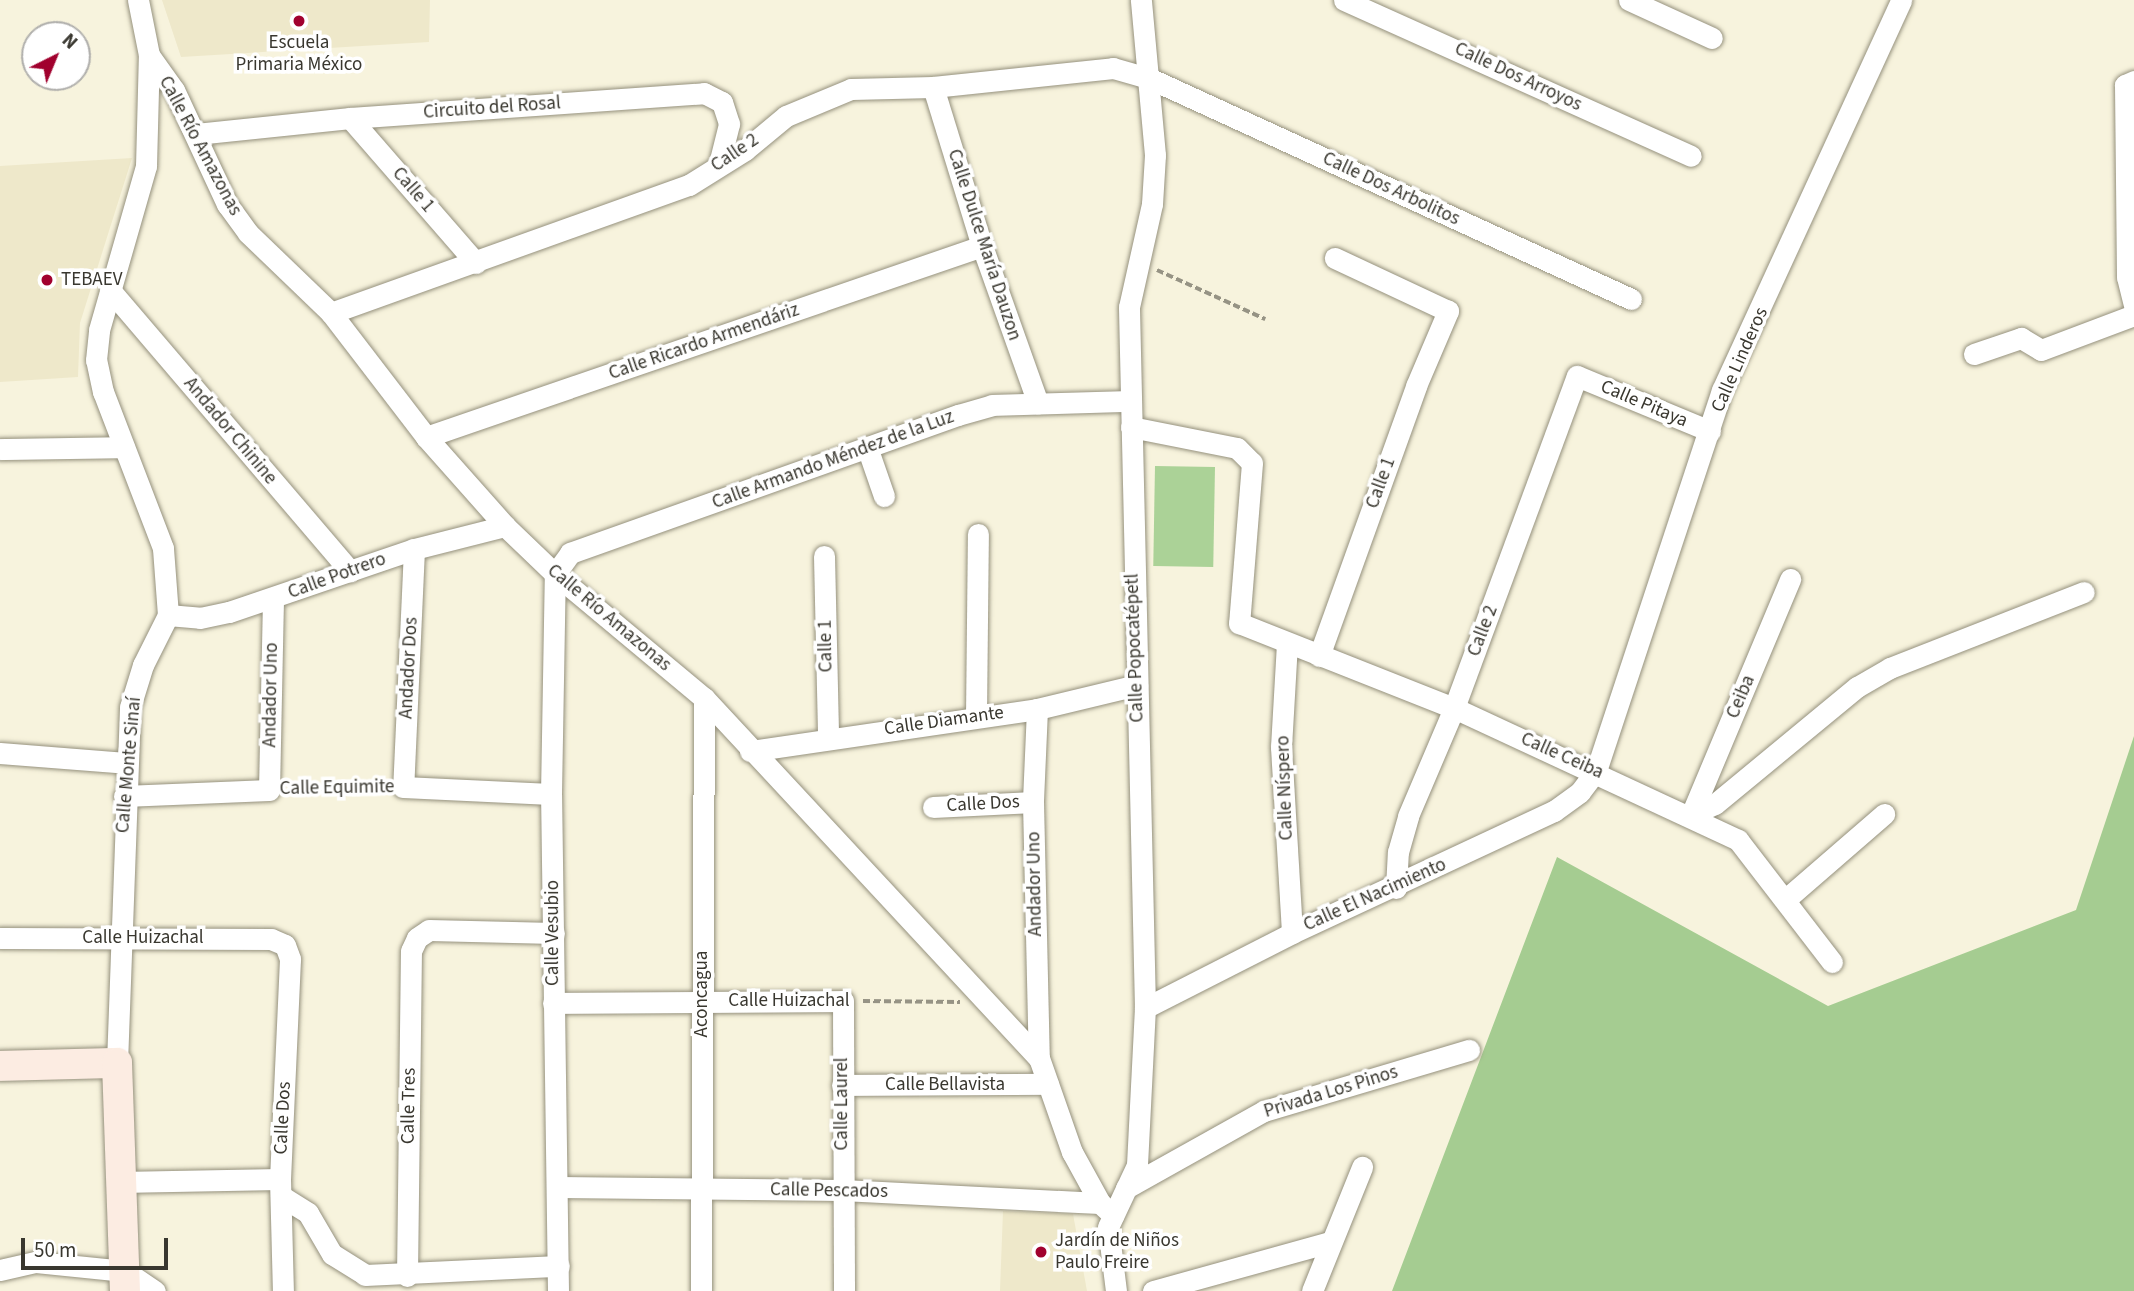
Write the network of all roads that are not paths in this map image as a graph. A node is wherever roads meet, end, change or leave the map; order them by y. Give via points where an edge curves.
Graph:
1 (138, 0) edge
2 (1141, 0) edge
3 (1344, 0) edge
4 (1629, 0) edge
5 (1901, 0) edge
6 (1712, 38) dead end
7 (149, 55) junction
8 (1151, 79) junction
9 (2129, 83) edge
10 (933, 87) junction
11 (350, 118) junction
12 (196, 134) junction
13 (1691, 156) dead end
14 (719, 164) junction
15 (2131, 213) edge
16 (982, 246) junction
17 (1335, 258) dead end
18 (476, 263) junction
19 (110, 290) junction
20 (1631, 299) dead end
21 (2134, 305) edge
22 (331, 313) junction
23 (2134, 315) edge
24 (1974, 354) dead end
25 (1577, 376) joint
26 (1129, 401) junction
27 (1038, 403) junction
28 (1131, 427) junction
29 (1710, 432) junction
30 (426, 437) junction
31 (124, 447) junction
32 (867, 447) junction
33 (0, 449) edge
34 (884, 496) dead end
35 (505, 526) junction
36 (978, 534) dead end
37 (414, 549) junction
38 (824, 556) dead end
39 (351, 571) junction
40 (555, 574) junction
41 (1790, 579) dead end
42 (2084, 592) dead end
43 (273, 600) junction
44 (168, 615) junction
45 (1287, 643) junction
46 (1319, 656) junction
47 (1136, 684) junction
48 (704, 698) junction
49 (1454, 708) junction
50 (1037, 709) junction
51 (976, 716) junction
52 (828, 737) junction
53 (750, 751) junction
54 (0, 753) edge
55 (126, 763) junction
56 (1596, 771) junction
57 (403, 787) joint
58 (269, 790) joint
59 (551, 794) junction
60 (124, 796) junction
61 (1034, 802) junction
62 (933, 807) dead end
63 (1884, 814) dead end
64 (1691, 815) junction
65 (1396, 888) junction
66 (1786, 899) junction
67 (554, 933) junction
68 (1292, 933) junction
69 (118, 937) junction
70 (0, 938) edge
71 (285, 945) joint
72 (1832, 962) dead end
73 (702, 1000) junction
74 (843, 1001) joint
75 (553, 1003) junction
76 (1145, 1008) junction
77 (1469, 1050) dead end
78 (1039, 1058) junction
79 (117, 1063) junction
80 (0, 1066) edge
81 (1048, 1084) junction
82 (842, 1085) junction
83 (1362, 1167) dead end
84 (119, 1182) junction
85 (558, 1186) junction
86 (280, 1188) junction
87 (1126, 1188) junction
88 (703, 1189) junction
89 (842, 1190) junction
90 (1106, 1209) junction
91 (1330, 1242) junction
92 (559, 1266) junction
93 (0, 1270) edge
94 (407, 1276) junction
95 (125, 1281) edge
96 (155, 1291) edge
97 (283, 1291) edge
98 (558, 1291) edge
99 (701, 1291) edge
100 (844, 1291) edge
101 (1116, 1291) edge
102 (1153, 1291) edge
103 (1312, 1291) edge

1 - 7 street, Calle Río Amazonas
2 - 8 street, Calle Popocatépetl
3 - 13 street, Calle Dos Arroyos
4 - 6 street
5 - 29 street, Calle Linderos via 1722,390
7 - 12 street, Calle Río Amazonas
7 - 19 street via 146,166
8 - 10 street, Calle 2 via 1113,68
8 - 20 street, Calle Dos Arbolitos
8 - 26 street, Calle Popocatépetl via 1152,204 1129,307
9 - 15 street
10 - 14 street, Calle 2 via 851,89 818,100 786,116
10 - 16 street, Calle Dulce María Dauzon
11 - 12 street, Circuito del Rosal
11 - 14 street, Circuito del Rosal via 704,93 722,102 729,124
11 - 18 street, Calle 1
12 - 22 street, Calle Río Amazonas via 227,204 248,233
14 - 18 street, Calle 2 via 689,185
15 - 21 street via 2127,277
16 - 27 street, Calle Dulce María Dauzon
16 - 30 street, Calle Ricardo Armendáriz
17 - 46 street, Calle 1 via 1448,311
18 - 22 street, Calle 2
19 - 31 street via 96,360
19 - 39 street, Andador Chinine
22 - 30 street, Calle Río Amazonas
23 - 24 street via 2041,350 2021,338
25 - 29 street, Calle Pitaya
25 - 49 street, Calle 2
26 - 27 street, Calle Armando Méndez de la Luz
26 - 28 street, Calle Popocatépetl
27 - 32 street, Calle Armando Méndez de la Luz via 992,405
28 - 45 street, Calle Ceiba via 1237,448 1252,463 1239,623
28 - 47 street, Calle Popocatépetl
29 - 56 street, Calle Linderos
30 - 35 street, Calle Río Amazonas
31 - 33 street
31 - 44 street via 163,548
32 - 34 street
32 - 40 street, Calle Armando Méndez de la Luz via 570,553
35 - 37 street, Calle Potrero
35 - 40 street, Calle Río Amazonas
36 - 51 street
37 - 39 street, Calle Potrero
37 - 57 street, Andador Dos
38 - 52 street, Calle 1
39 - 43 street, Calle Potrero
40 - 48 street, Calle Río Amazonas
40 - 59 street, Calle Vesubio
41 - 64 street, Ceiba
42 - 64 street via 1890,668 1857,687 1715,804
43 - 44 street, Calle Potrero via 200,618
43 - 58 street, Andador Uno
44 - 55 street, Calle Monte Sinaí via 143,665 130,707
45 - 46 street, Calle Ceiba
45 - 68 street, Calle Níspero via 1281,747
46 - 49 street, Calle Ceiba
47 - 50 street, Calle Diamante
47 - 76 street, Calle Popocatépetl
48 - 53 street, Calle Río Amazonas
48 - 73 street, Aconcagua
49 - 56 street, Calle Ceiba
49 - 65 street, Calle 2 via 1408,816 1398,852
50 - 51 street, Calle Diamante
50 - 61 street, Andador Uno
51 - 52 street, Calle Diamante
52 - 53 street, Calle Diamante
53 - 78 street, Calle Río Amazonas
54 - 55 street
55 - 60 street, Calle Monte Sinaí
56 - 64 street, Calle Ceiba
56 - 65 street, Calle El Nacimiento via 1580,792 1554,811
57 - 59 street, Calle Equimite
58 - 60 street, Calle Equimite
59 - 67 street, Calle Vesubio
60 - 69 street, Calle Monte Sinaí
61 - 62 street, Calle Dos
61 - 78 street, Andador Uno
63 - 66 street
64 - 66 street, Calle Ceiba via 1738,840
65 - 68 street, Calle El Nacimiento
66 - 72 street, Calle Ceiba
67 - 75 street, Calle Vesubio
67 - 94 street, Calle Tres via 429,930 417,938 411,951
68 - 76 street, Calle El Nacimiento
69 - 70 street, Calle Huizachal
69 - 71 street, Calle Huizachal via 271,939
69 - 79 street, Calle Monte Sinaí
71 - 86 street, Calle Dos via 290,959
73 - 74 street, Calle Huizachal
73 - 75 street, Calle Huizachal
73 - 88 street, Aconcagua
74 - 82 street, Calle Laurel
75 - 85 street, Calle Vesubio
76 - 87 street, Calle Popocatépetl via 1140,1142
77 - 87 street, Privada Los Pinos via 1264,1111
78 - 81 street, Calle Río Amazonas
79 - 80 main road
79 - 84 main road, Calle Monte Sinaí
81 - 82 street, Calle Bellavista
81 - 90 street, Calle Río Amazonas via 1072,1152
82 - 89 street, Calle Laurel
83 - 91 street
84 - 86 street
84 - 95 main road, Calle Monte Sinaí
85 - 88 street, Calle Pescados
85 - 92 street, Calle Vesubio
86 - 94 street via 308,1213 332,1254 346,1267 365,1275
86 - 97 street, Calle Dos
87 - 90 street, Calle Popocatépetl
88 - 89 street, Calle Pescados
88 - 99 street, Aconcagua
89 - 90 street, Calle Pescados
89 - 100 street, Calle Laurel
90 - 101 street, Calle Popocatépetl
91 - 102 street
91 - 103 street
92 - 94 street
92 - 98 street, Calle Vesubio
93 - 95 street via 36,1262
95 - 96 street

